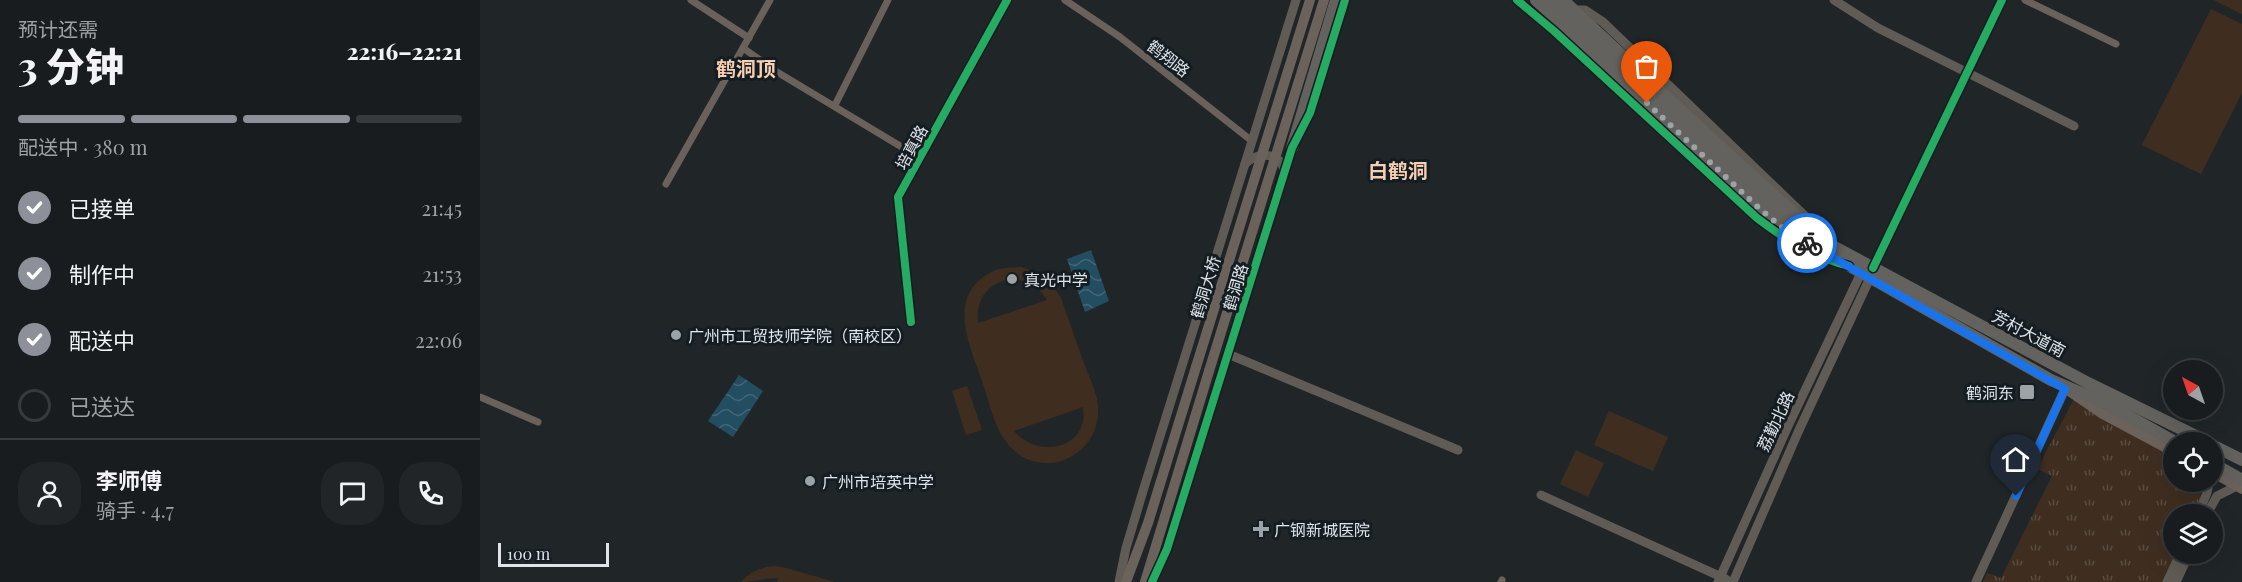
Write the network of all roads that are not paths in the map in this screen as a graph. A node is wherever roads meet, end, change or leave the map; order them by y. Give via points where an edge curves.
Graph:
1 (691, 0) edge
2 (770, 0) edge
3 (888, 0) edge
4 (1007, 0) edge
5 (1065, 0) edge
6 (1296, 0) edge
7 (1311, 0) edge
8 (1324, 0) edge
9 (1336, 0) edge
10 (1345, 0) edge
11 (1517, 0) edge
12 (1529, 0) edge
13 (1536, 0) edge
14 (1544, 0) edge
15 (1549, 0) edge
16 (1835, 0) edge
17 (2002, 0) edge
18 (2025, 0) edge
19 (1564, 5) edge
20 (1569, 30) junction
21 (1554, 31) junction
22 (749, 38) junction
23 (2116, 44) dead end
24 (743, 48) junction
25 (1967, 73) junction
26 (835, 105) junction
27 (2074, 126) dead end
28 (1685, 127) junction
29 (1252, 141) junction
30 (1292, 148) junction
31 (920, 158) junction
32 (1245, 164) junction
33 (1285, 172) junction
34 (666, 184) dead end
35 (1837, 247) junction
36 (1849, 266) junction
37 (1868, 273) junction
38 (911, 322) dead end
39 (1228, 354) junction
40 (2051, 380) junction
41 (2065, 389) junction
42 (480, 397) edge
43 (538, 422) dead end
44 (2188, 432) edge
45 (2163, 435) edge
46 (2163, 446) edge
47 (1458, 450) dead end
48 (2223, 450) edge
49 (2240, 458) edge
50 (2223, 471) edge
51 (2223, 477) edge
52 (2241, 485) edge
53 (1541, 495) dead end
54 (2213, 504) edge
55 (2176, 564) edge
56 (2184, 564) edge
57 (1720, 579) edge
58 (1119, 582) edge
59 (1126, 582) edge
60 (1145, 582) edge
61 (1152, 582) edge
62 (1733, 582) edge
63 (1976, 582) edge
64 (2168, 582) edge
65 (2176, 582) edge

1 - 22 street
2 - 22 street
3 - 26 street
4 - 31 street, 培真路
5 - 29 street, 鹤翔路 via 1120,37
6 - 29 street, 鹤洞路
7 - 59 main road, 鹤洞大桥, bridge via 1148,523
8 - 60 main road, 鹤洞大桥, bridge
9 - 30 highway
10 - 30 street, 鹤洞路 via 1310,113
11 - 21 street, 芳村大道南
12 - 20 highway, bridge
13 - 20 highway, 芳村大道南, bridge
14 - 19 street, 芳村大道南 via 1554,8
15 - 28 highway, 芳村大道南, bridge
16 - 25 street via 1878,28
17 - 25 street
18 - 23 street
19 - 21 street via 1554,20
19 - 28 highway, bridge
19 - 35 street, 芳村大道南 via 1585,10 1603,22
20 - 28 highway, 芳村大道南, bridge
21 - 36 street, 芳村大道南 via 1757,218 1821,259
22 - 24 street
24 - 26 street
24 - 34 street
25 - 27 street
25 - 37 street
26 - 31 street
28 - 35 highway, 芳村大道南 via 1785,218
28 - 36 highway, 芳村大道南 via 1780,226
29 - 32 street, 鹤洞路
30 - 33 street, 鹤洞路
31 - 38 street, 培真路 via 898,197
32 - 33 street via 1255,156 1269,155 1279,160
32 - 58 street, 鹤洞路 via 1143,491
33 - 39 street, 鹤洞路
35 - 37 highway, 芳村大道南
36 - 37 highway, 芳村大道南
37 - 40 highway, 芳村大道南
37 - 44 highway, 芳村大道南
37 - 57 street, 荔勤北路 via 1789,424
37 - 62 street, 荔勤北路
39 - 47 street
39 - 61 street, 鹤洞路 via 1167,549
40 - 41 main road, 芳村大道南
40 - 45 highway via 2107,404
41 - 46 main road, 芳村大道南
41 - 63 street
42 - 43 street
48 - 49 highway
50 - 52 highway
51 - 52 main road
52 - 54 street via 2217,496
53 - 57 street
55 - 64 street
56 - 65 street
57 - 62 street

